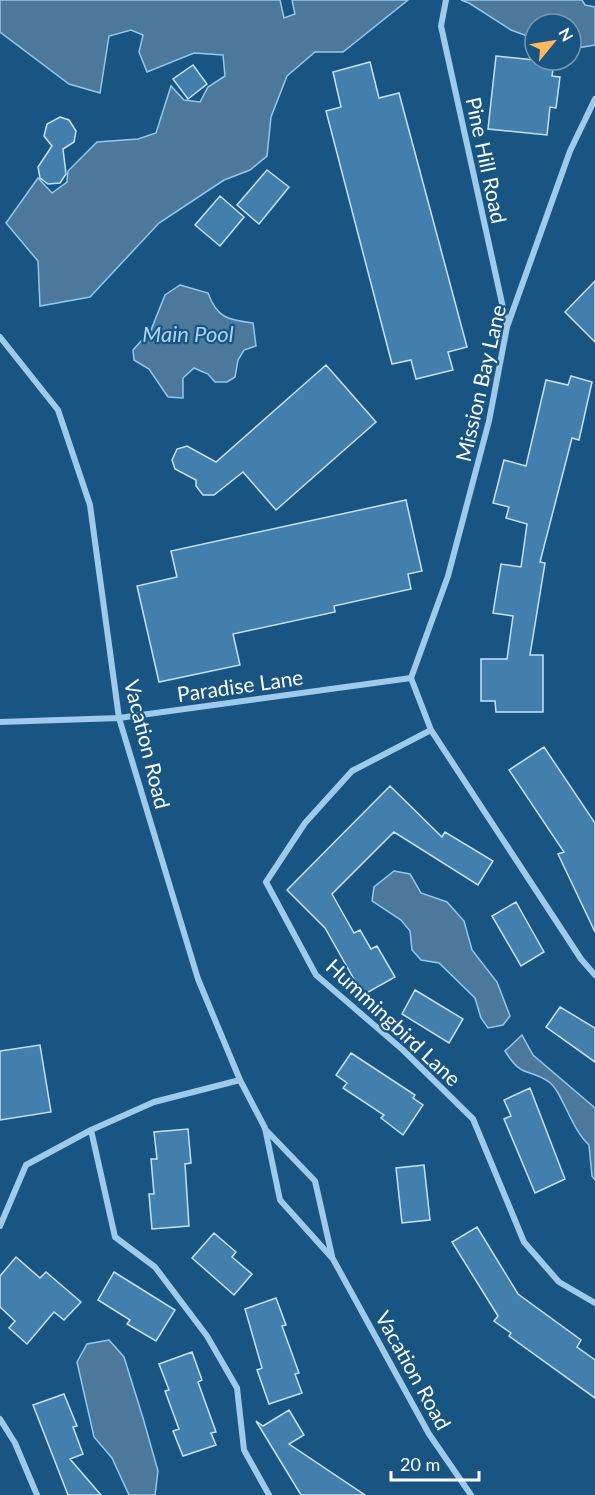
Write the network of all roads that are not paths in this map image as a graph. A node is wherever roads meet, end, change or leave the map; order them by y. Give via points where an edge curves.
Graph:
1 (446, 0) edge
2 (595, 99) edge
3 (507, 327) junction
4 (0, 337) edge
5 (411, 678) junction
6 (119, 718) junction
7 (0, 722) edge
8 (431, 730) junction
9 (595, 975) edge
10 (240, 1080) junction
11 (265, 1128) junction
12 (91, 1130) junction
13 (0, 1226) edge
14 (333, 1259) junction
15 (595, 1303) edge
16 (0, 1419) edge
17 (37, 1495) edge
18 (269, 1495) edge
19 (471, 1495) edge

1 - 3 street, Pine Hill Road via 441,26
2 - 3 street, Mission Bay Lane via 570,152
3 - 5 street, Mission Bay Lane via 489,421 448,576
4 - 6 street, Vacation Road via 58,410 90,506
5 - 6 street, Paradise Lane
5 - 8 street
6 - 7 street, Paradise Lane
6 - 10 street, Vacation Road via 198,979
8 - 9 street
8 - 15 street, Hummingbird Lane via 352,771 304,823 266,882 316,975 403,1050 473,1119 524,1242 559,1282
10 - 11 street, Vacation Road
10 - 12 street via 154,1102
11 - 14 street, Vacation Road via 280,1200
11 - 14 street, Vacation Road via 315,1181
12 - 13 street via 26,1165
12 - 18 street via 115,1237 154,1268 207,1336 237,1388 243,1450
14 - 19 street, Vacation Road via 429,1434
16 - 17 street

